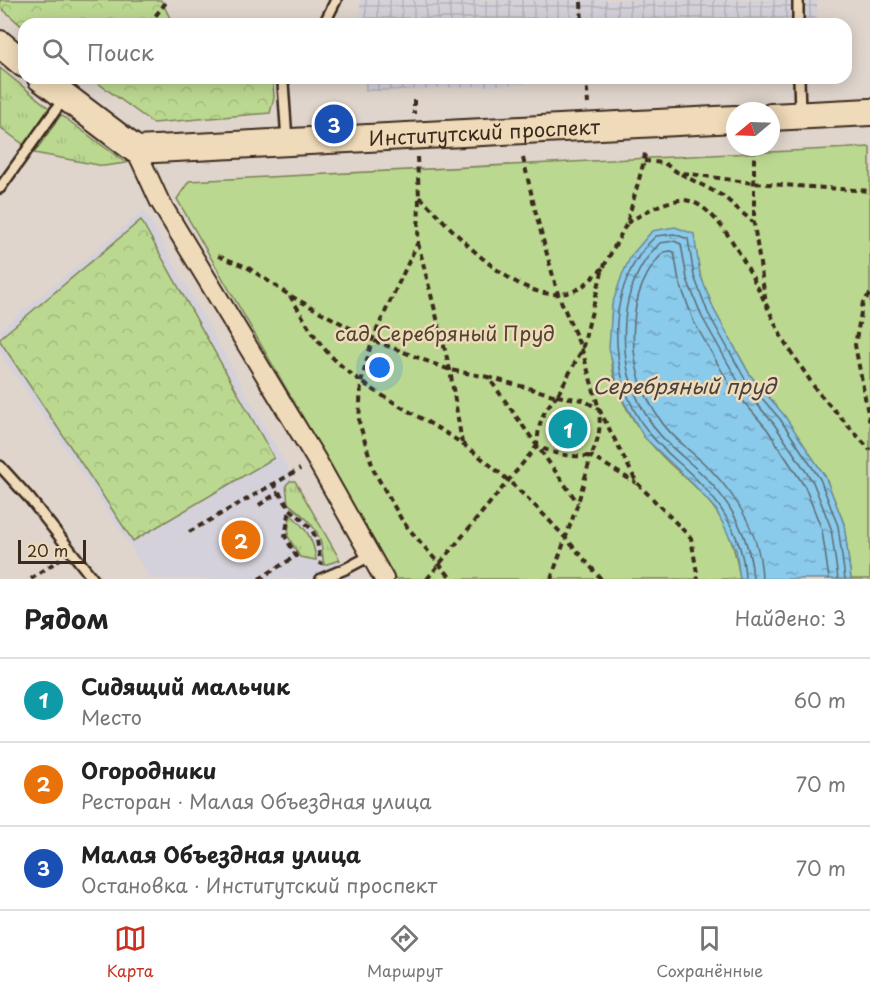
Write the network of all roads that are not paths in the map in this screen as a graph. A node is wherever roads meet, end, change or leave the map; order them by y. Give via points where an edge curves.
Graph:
1 (336, 0) edge
2 (798, 0) edge
3 (327, 18) edge
4 (798, 18) edge
5 (0, 44) edge
6 (18, 59) edge
7 (49, 84) edge
8 (283, 84) edge
9 (799, 84) edge
10 (65, 97) junction
11 (870, 112) edge
12 (800, 116) junction
13 (780, 117) edge
14 (726, 119) edge
15 (287, 142) junction
16 (136, 150) junction
17 (0, 188) edge
18 (0, 466) edge
19 (372, 555) junction
20 (324, 578) edge
21 (93, 579) edge
22 (384, 579) edge

1 - 3 lane
2 - 4 lane
5 - 6 street
7 - 10 street
8 - 15 lane
9 - 12 lane
10 - 16 street
10 - 17 lane
11 - 12 street
12 - 13 street
14 - 15 street, Институтский проспект
15 - 16 street, Институтский проспект
16 - 19 street via 159,200
18 - 21 lane
19 - 20 lane
19 - 22 street

